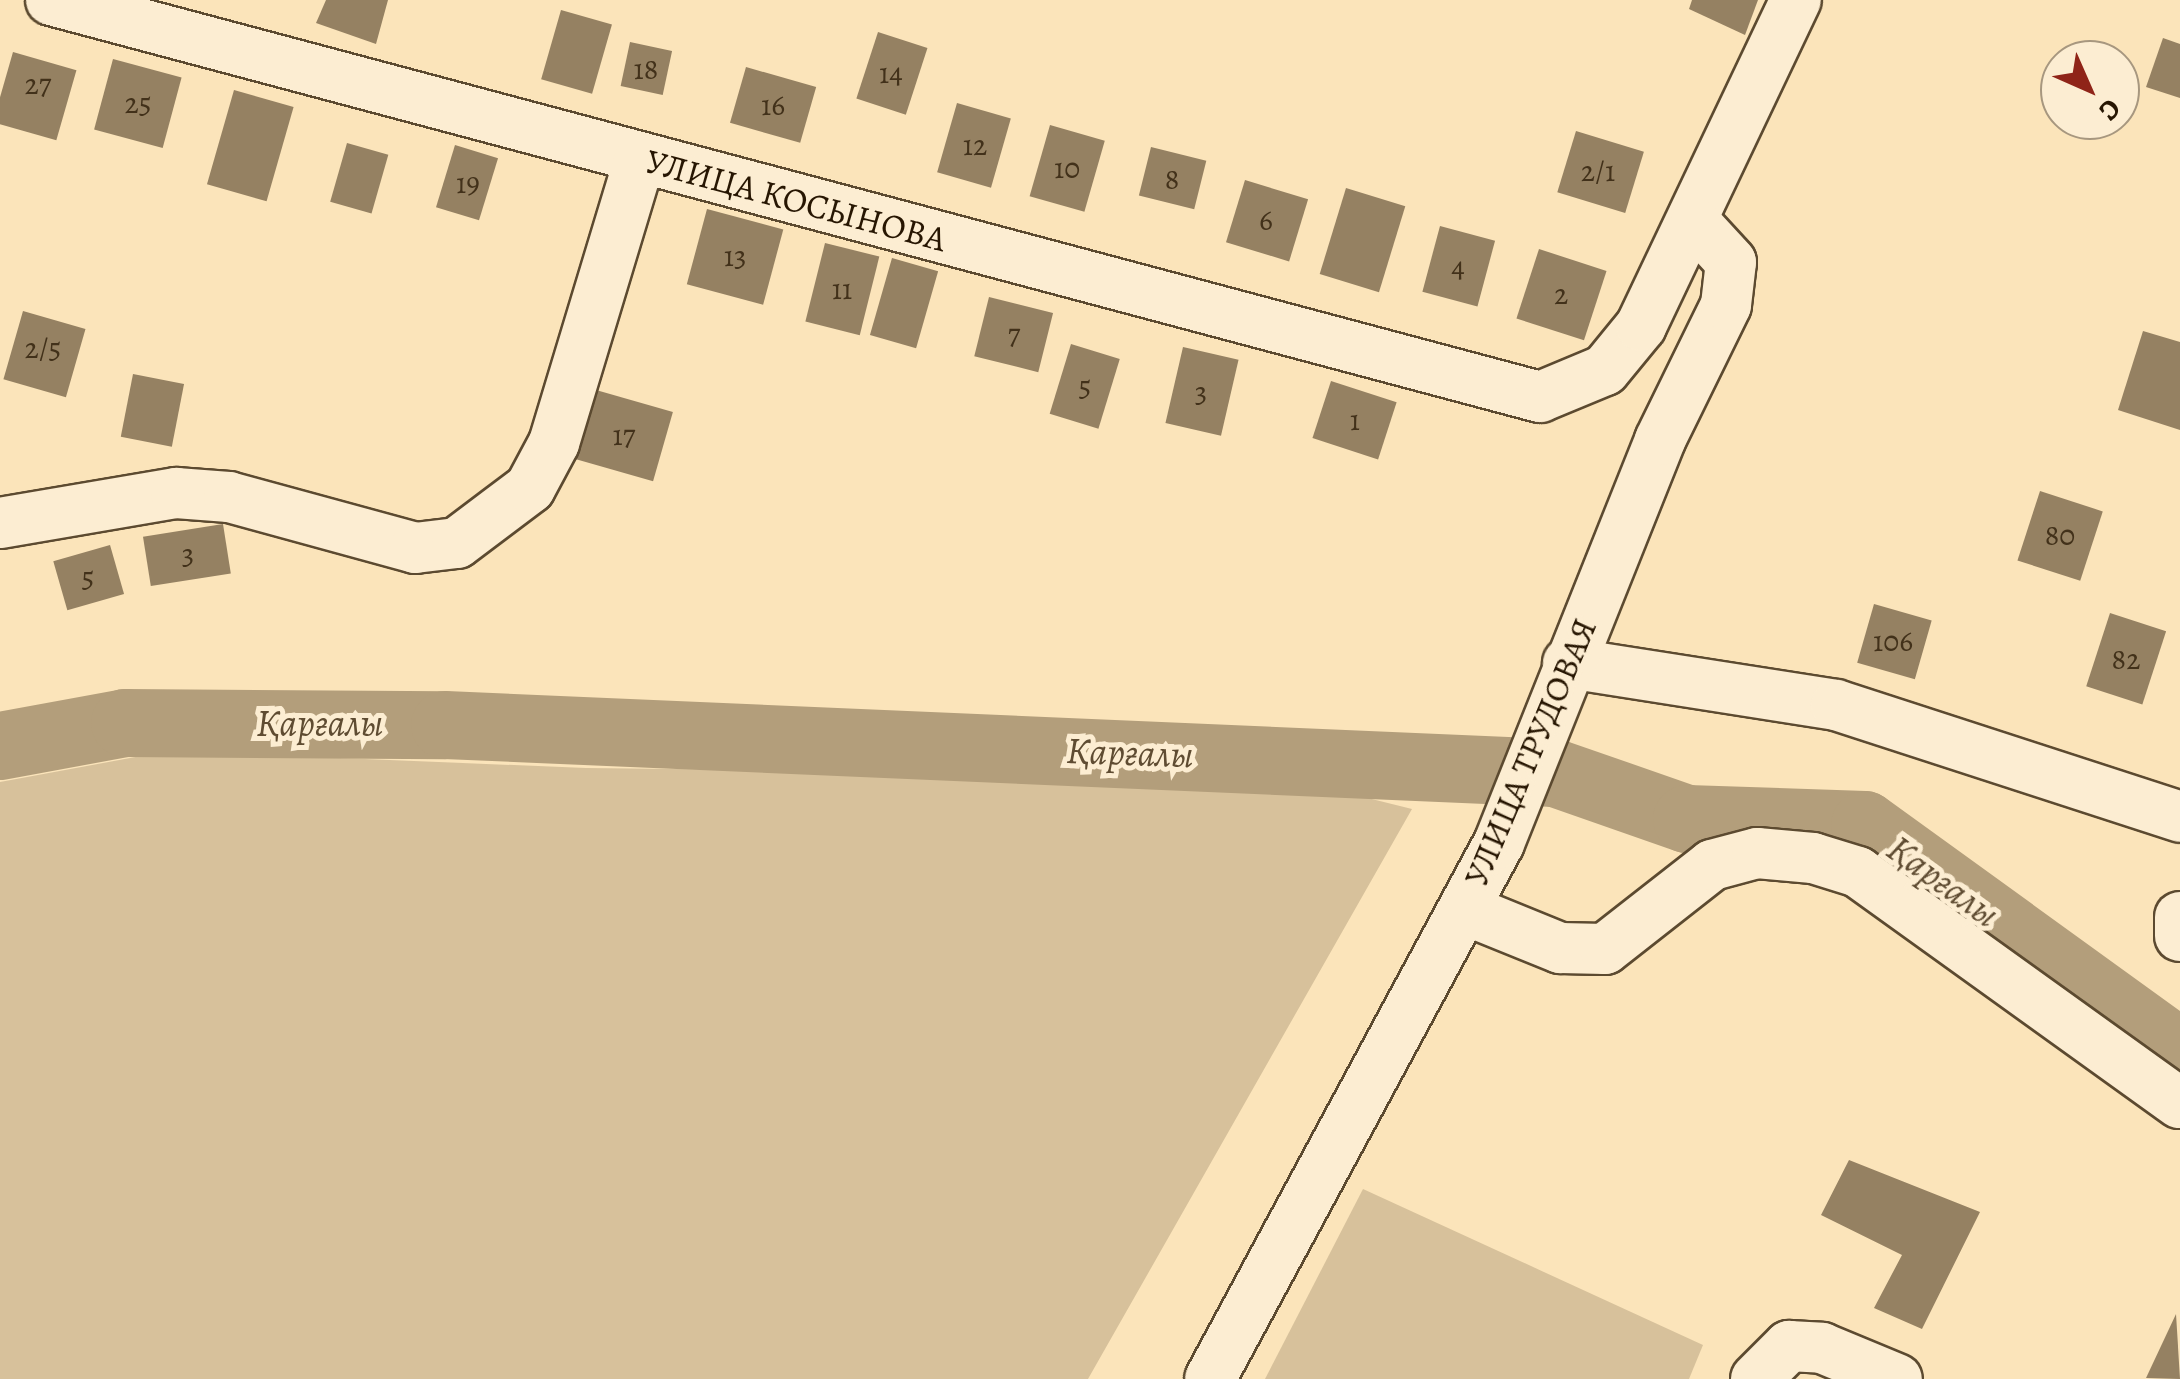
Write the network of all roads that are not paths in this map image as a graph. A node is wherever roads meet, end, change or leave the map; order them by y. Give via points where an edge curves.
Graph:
1 (51, 0) edge
2 (1796, 0) edge
3 (640, 158) junction
4 (1696, 224) junction
5 (0, 524) edge
6 (1568, 662) junction
7 (2180, 816) edge
8 (1464, 909) junction
9 (2180, 1102) edge
10 (1772, 1363) edge
11 (1210, 1379) edge
12 (1898, 1379) edge

1 - 3 street, УЛИЦА КОСЫНОВА
2 - 4 street
3 - 4 street, УЛИЦА КОСЫНОВА via 1540,397 1604,370 1640,326
3 - 5 street via 554,443 530,488 471,535 415,548 229,497 176,493
4 - 6 street, УЛИЦА ТРУДОВАЯ via 1731,262 1726,305
6 - 7 street via 1836,704
6 - 8 street, УЛИЦА ТРУДОВАЯ via 1500,842
8 - 9 street via 1560,948 1605,949 1712,865 1757,853 1814,858 1858,872
8 - 11 street, УЛИЦА ТРУДОВАЯ
10 - 12 street via 1822,1348

